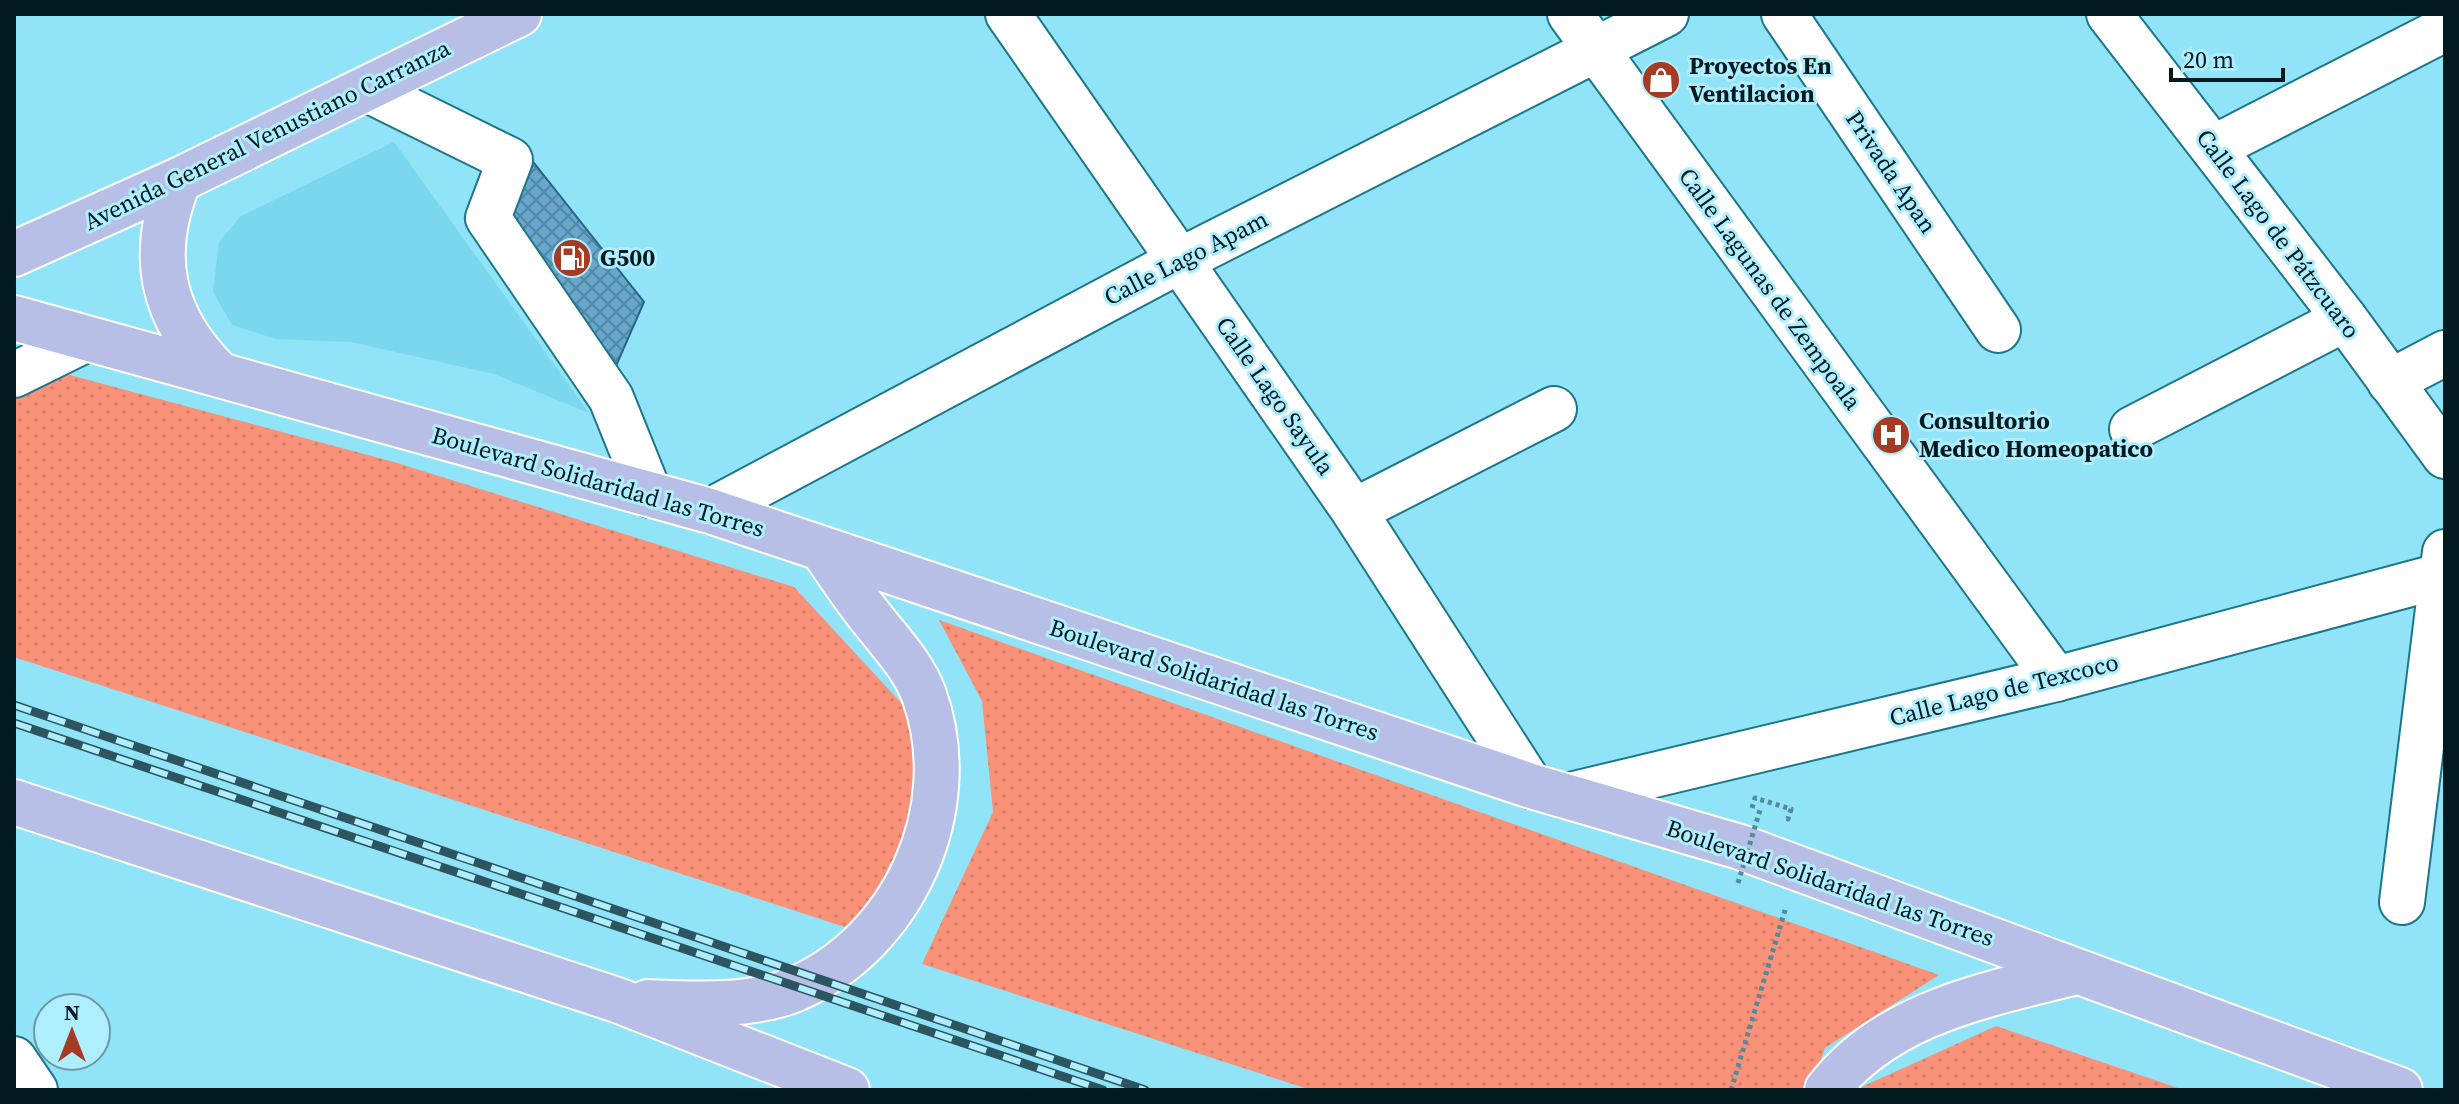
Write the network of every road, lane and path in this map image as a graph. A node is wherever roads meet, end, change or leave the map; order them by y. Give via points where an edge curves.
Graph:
1 (519, 14) edge
2 (1008, 14) edge
3 (1570, 14) edge
4 (1666, 14) edge
5 (1784, 14) edge
6 (2109, 14) edge
7 (2445, 29) edge
8 (1595, 50) junction
9 (366, 89) junction
10 (2213, 148) junction
11 (179, 180) junction
12 (14, 254) edge
13 (1181, 260) junction
14 (14, 318) edge
15 (2345, 319) junction
16 (1998, 330) dead end
17 (87, 339) junction
18 (2445, 353) edge
19 (219, 374) junction
20 (14, 375) edge
21 (2390, 382) junction
22 (1554, 409) dead end
23 (2132, 429) dead end
24 (2445, 456) edge
25 (650, 495) junction
26 (710, 511) junction
27 (1354, 511) junction
28 (823, 550) junction
29 (2442, 564) edge
30 (2056, 679) junction
31 (1549, 791) junction
32 (1755, 798) dead end
33 (14, 802) edge
34 (1738, 883) dead end
35 (1789, 898) dead end
36 (2402, 902) dead end
37 (2076, 972) junction
38 (617, 1000) junction
39 (14, 1059) edge
40 (35, 1090) edge
41 (847, 1090) edge
42 (1731, 1090) edge
43 (1827, 1090) edge
44 (2400, 1090) edge

1 - 9 main road, Avenida General Venustiano Carranza
2 - 13 street, Calle Lago Sayula
3 - 8 street, Calle Lagunas de Zempoala
4 - 8 street, Calle Lago Apam
5 - 16 street, Privada Apan
6 - 10 street, Calle Lago de Pátzcuaro
7 - 10 street
8 - 13 street, Calle Lago Apam
8 - 30 street, Calle Lagunas de Zempoala
9 - 11 main road, Avenida General Venustiano Carranza
9 - 25 street via 510,160 488,218 611,398
10 - 15 street, Calle Lago de Pátzcuaro
11 - 12 main road, Avenida General Venustiano Carranza
11 - 19 main road via 163,232 166,287 185,335
13 - 26 street, Calle Lago Apam
13 - 27 street, Calle Lago Sayula
14 - 17 main road, Boulevard Solidaridad las Torres
15 - 21 street, Calle Lago de Pátzcuaro
15 - 23 street
17 - 19 main road, Boulevard Solidaridad las Torres
17 - 20 street
18 - 21 street
19 - 25 main road, Boulevard Solidaridad las Torres
21 - 24 street, Calle Lago de Pátzcuaro
22 - 27 street
25 - 26 main road, Boulevard Solidaridad las Torres
26 - 28 main road, Boulevard Solidaridad las Torres
27 - 31 street, Calle Lago Sayula
28 - 31 main road, Boulevard Solidaridad las Torres
28 - 38 main road via 924,693 934,741 934,799 930,828 911,878 862,947 831,971 791,991 716,1002
29 - 30 street, Calle Lago de Texcoco
29 - 36 street
30 - 31 street, Calle Lago de Texcoco
31 - 37 main road, Boulevard Solidaridad las Torres via 1740,847
32 - 34 path, bridge via 1791,809 1788,819 1760,810
33 - 38 main road
35 - 42 path
37 - 43 main road via 1929,1013 1870,1047
37 - 44 main road, Boulevard Solidaridad las Torres
38 - 41 main road
39 - 40 street

